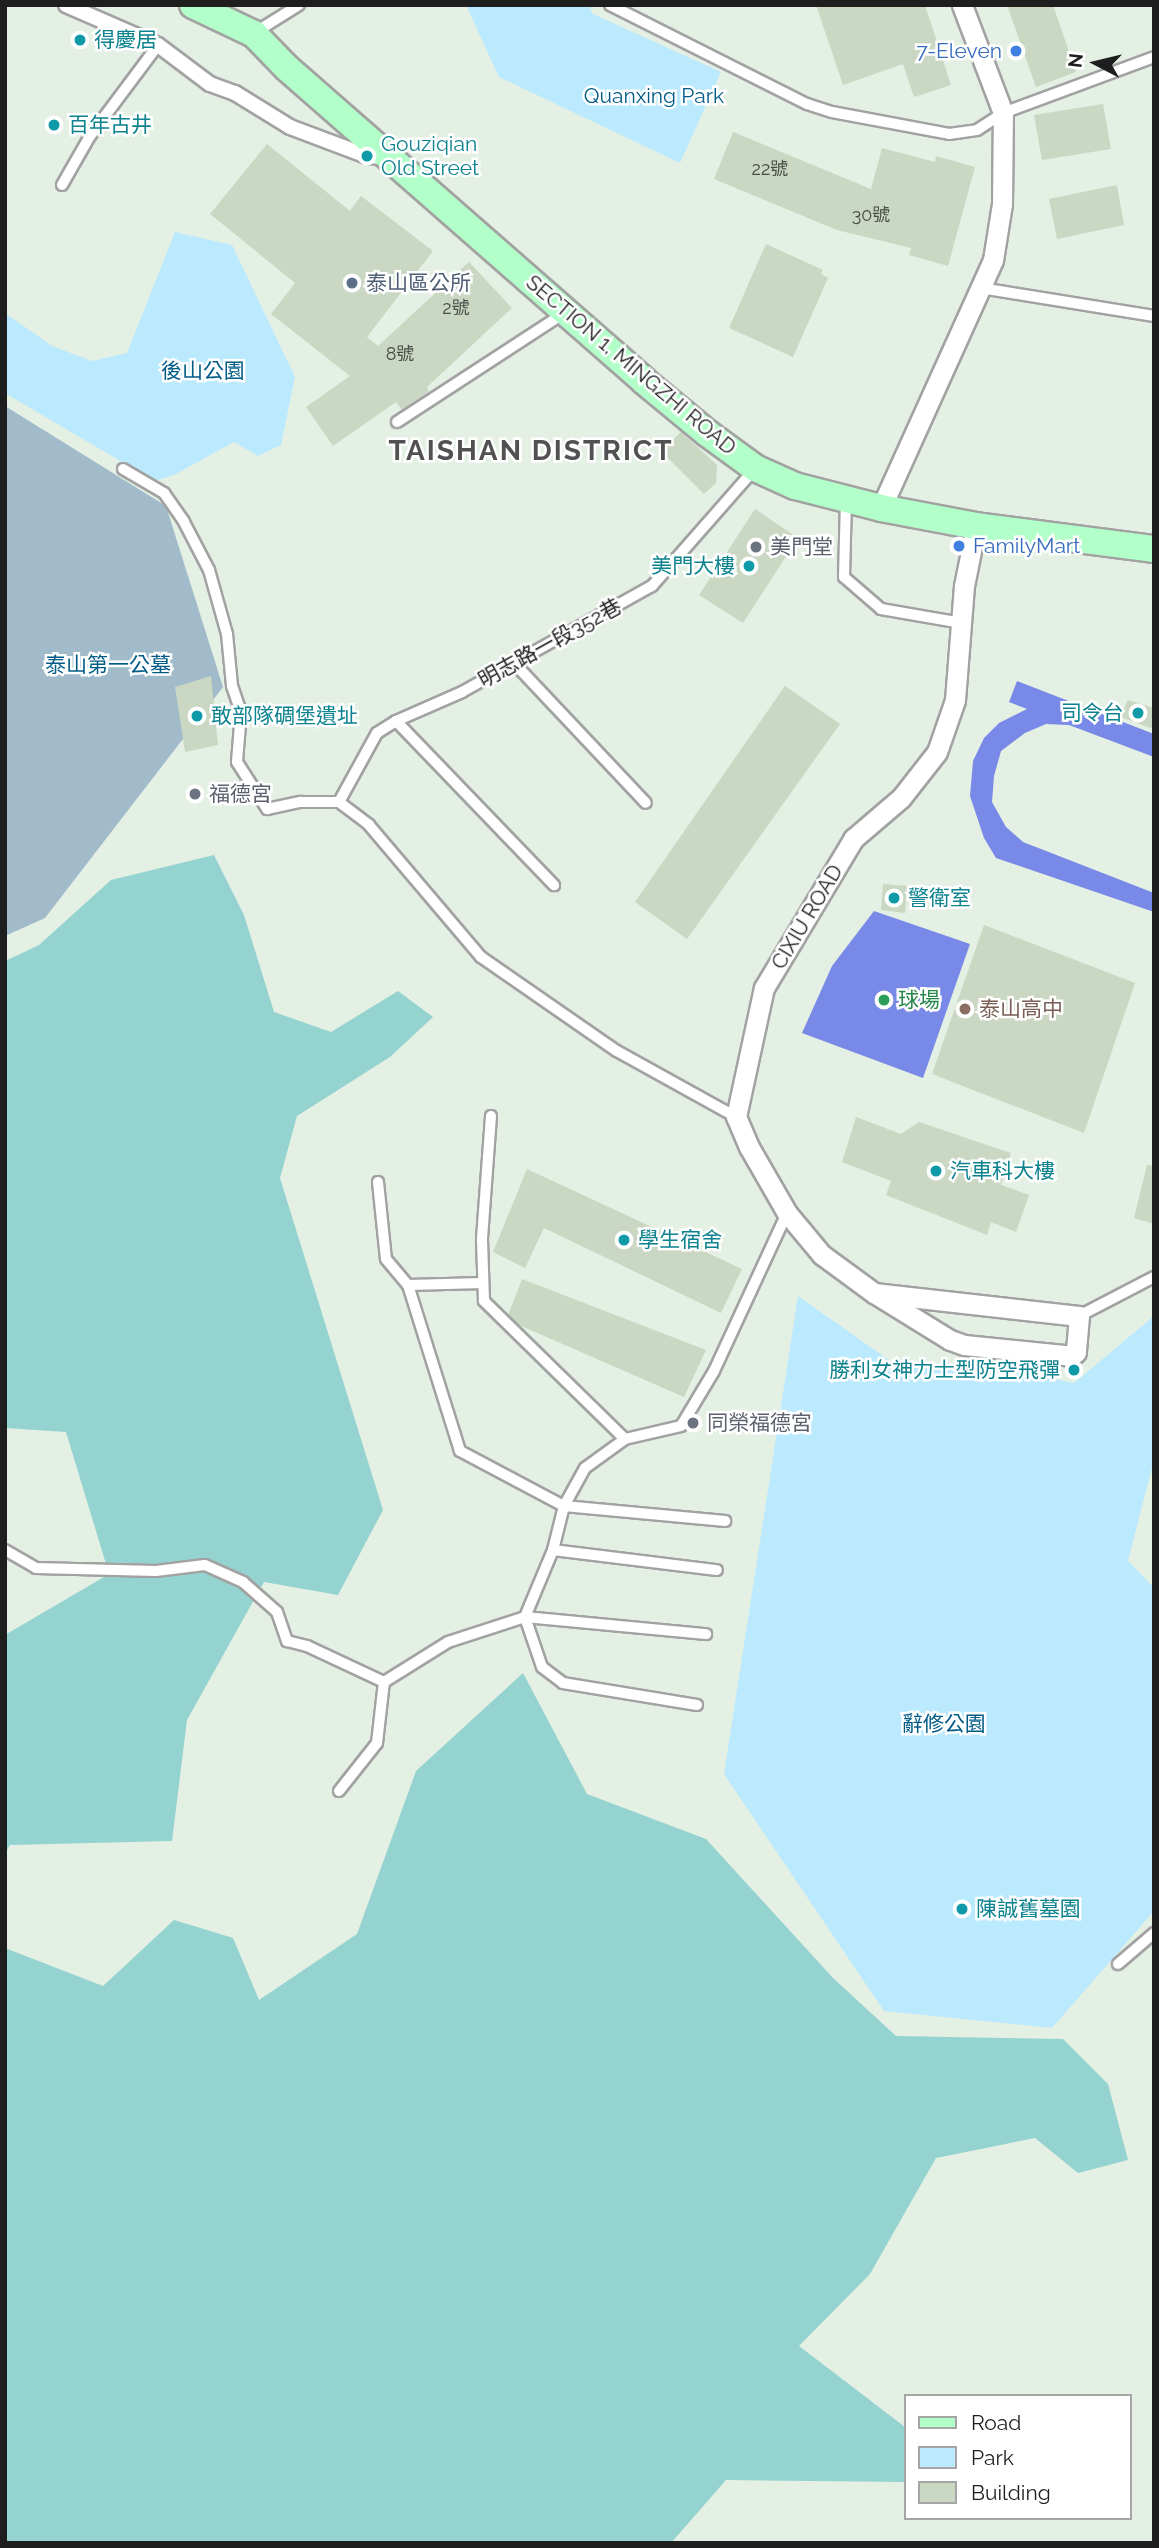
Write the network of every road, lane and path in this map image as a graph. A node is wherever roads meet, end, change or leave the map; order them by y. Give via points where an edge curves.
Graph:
1 (66, 5) edge
2 (192, 5) edge
3 (299, 5) edge
4 (610, 5) edge
5 (962, 5) edge
6 (254, 34) junction
7 (158, 45) junction
8 (1154, 57) edge
9 (1003, 113) junction
10 (388, 157) junction
11 (61, 185) dead end
12 (982, 288) junction
13 (566, 312) junction
14 (1154, 316) edge
15 (397, 422) dead end
16 (755, 468) junction
17 (123, 469) dead end
18 (846, 499) junction
19 (881, 508) junction
20 (976, 526) junction
21 (1154, 549) edge
22 (962, 623) junction
23 (514, 663) junction
24 (396, 721) junction
25 (339, 802) junction
26 (646, 803) dead end
27 (554, 885) dead end
28 (491, 1116) dead end
29 (736, 1117) junction
30 (378, 1182) dead end
31 (787, 1213) junction
32 (1154, 1277) edge
33 (484, 1283) junction
34 (408, 1286) junction
35 (874, 1293) junction
36 (1079, 1316) junction
37 (625, 1439) junction
38 (564, 1506) junction
39 (725, 1521) dead end
40 (5, 1550) edge
41 (553, 1550) junction
42 (717, 1570) dead end
43 (525, 1617) junction
44 (706, 1634) dead end
45 (384, 1682) junction
46 (697, 1704) dead end
47 (339, 1791) dead end
48 (1154, 1933) edge
49 (1118, 1964) dead end

1 - 7 street
2 - 6 main road, SECTION 1, MINGZHI ROAD
3 - 6 lane
4 - 9 lane via 784,94 832,112 948,134 977,131
5 - 9 street
6 - 10 main road, SECTION 1, MINGZHI ROAD
7 - 10 street via 210,84 235,93 290,127 367,156
7 - 11 lane via 90,136
8 - 9 lane
9 - 12 street via 1002,204 993,260
10 - 13 main road, SECTION 1, MINGZHI ROAD
12 - 14 lane
12 - 19 street
13 - 15 lane
13 - 16 main road, SECTION 1, MINGZHI ROAD via 707,433
16 - 18 main road, SECTION 1, MINGZHI ROAD via 795,486
16 - 23 lane, 明志路一段352巷 via 652,586
17 - 25 lane via 164,493 209,570 241,712 237,762 267,809 301,802
18 - 19 main road, SECTION 1, MINGZHI ROAD
18 - 22 lane via 844,576 881,609
19 - 20 main road, SECTION 1, MINGZHI ROAD
20 - 21 main road, SECTION 1, MINGZHI ROAD
20 - 22 street, CIXIU ROAD
22 - 29 street, CIXIU ROAD via 956,700 937,752 901,798 853,839 764,988
23 - 24 lane, 明志路一段352巷
23 - 26 lane
24 - 25 lane, 明志路一段352巷 via 377,733
24 - 27 lane
25 - 29 lane via 369,825 481,957 617,1051
28 - 33 lane via 482,1240
29 - 31 street
30 - 34 lane via 386,1259
31 - 35 street via 822,1255
31 - 37 lane via 714,1371 681,1426
32 - 36 lane
33 - 34 lane
33 - 37 lane via 484,1301
34 - 38 lane via 460,1451
35 - 36 street
35 - 36 street via 950,1340 977,1347 1071,1356 1076,1352
37 - 38 lane via 585,1468
38 - 39 lane
38 - 41 lane
40 - 45 lane via 36,1568 156,1571 205,1565 243,1582 277,1612 287,1641
41 - 42 lane
41 - 43 lane
43 - 44 lane
43 - 45 lane via 448,1642
43 - 46 lane via 542,1667 563,1683
45 - 47 lane via 377,1743
48 - 49 lane

